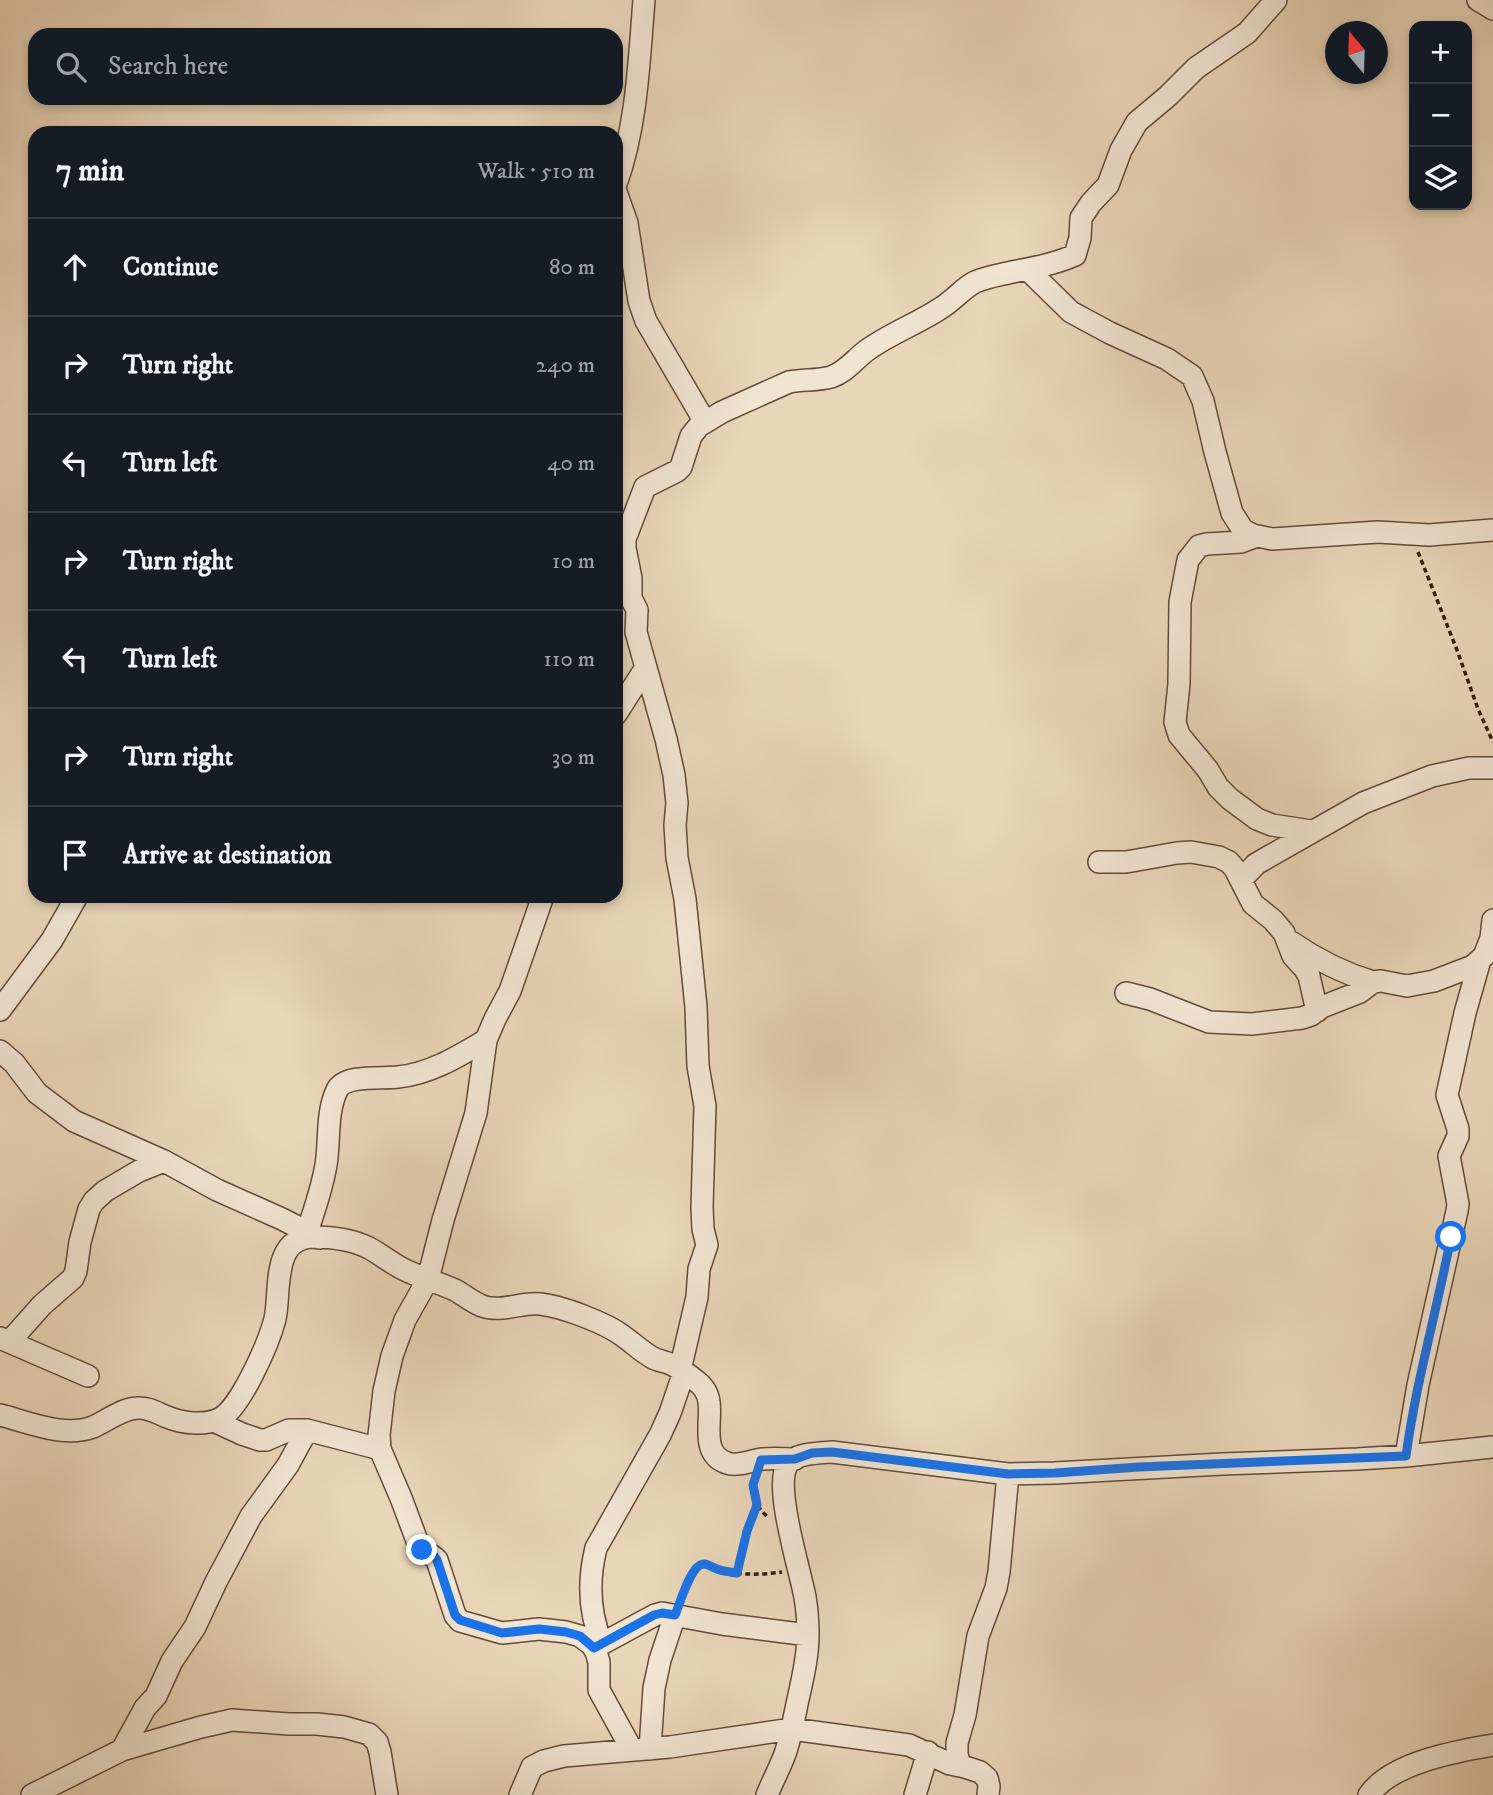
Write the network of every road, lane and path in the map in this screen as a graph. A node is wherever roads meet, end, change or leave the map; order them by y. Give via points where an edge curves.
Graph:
1 (644, 0) edge
2 (1276, 0) edge
3 (1478, 0) edge
4 (1493, 9) edge
5 (623, 160) edge
6 (623, 212) edge
7 (1027, 269) junction
8 (705, 422) junction
9 (1493, 530) edge
10 (1410, 534) junction
11 (1258, 536) junction
12 (645, 669) junction
13 (623, 703) edge
14 (1493, 742) edge
15 (1493, 768) edge
16 (1311, 831) junction
17 (1099, 862) dead end
18 (1241, 880) junction
19 (73, 903) edge
20 (541, 903) edge
21 (1493, 920) edge
22 (1286, 939) junction
23 (1485, 958) edge
24 (1373, 982) junction
25 (1126, 993) dead end
26 (0, 1010) edge
27 (1317, 1011) junction
28 (486, 1040) junction
29 (0, 1051) edge
30 (164, 1160) junction
31 (313, 1235) junction
32 (428, 1279) junction
33 (5, 1340) edge
34 (682, 1371) junction
35 (88, 1376) dead end
36 (0, 1415) edge
37 (214, 1421) junction
38 (307, 1430) junction
39 (1493, 1447) edge
40 (380, 1449) junction
41 (1406, 1456) junction
42 (795, 1459) junction
43 (761, 1460) junction
44 (1008, 1474) junction
45 (757, 1505) junction
46 (789, 1528) junction
47 (798, 1570) junction
48 (737, 1573) junction
49 (675, 1615) junction
50 (808, 1635) junction
51 (598, 1646) junction
52 (792, 1728) junction
53 (957, 1743) junction
54 (1493, 1745) edge
55 (641, 1749) junction
56 (122, 1751) junction
57 (931, 1754) junction
58 (960, 1766) junction
59 (32, 1795) edge
60 (387, 1795) edge
61 (520, 1795) edge
62 (767, 1795) edge
63 (915, 1795) edge
64 (988, 1795) edge
65 (1370, 1795) edge

1 - 5 street via 634,107
2 - 7 street via 1247,33 1196,68 1137,122 1108,185 1081,218 1075,255
3 - 4 street
6 - 8 street via 646,320
7 - 8 street via 975,282 944,307 865,352 845,370 789,382
7 - 11 street via 1071,312 1192,376 1233,513 1243,530
8 - 12 street via 691,436 681,467 645,487 625,539
9 - 10 street
10 - 11 street
10 - 14 path
11 - 16 street via 1199,546 1188,560 1180,602 1175,722 1179,735 1230,799 1272,825
12 - 13 street
12 - 34 street via 674,775 677,858 705,1107 702,1207 707,1245
15 - 16 street via 1448,772 1400,787
16 - 18 street via 1256,864
17 - 18 street via 1203,853 1229,862
18 - 22 street via 1253,904 1278,925
19 - 26 street
20 - 28 street via 510,991
21 - 23 street
22 - 24 street via 1346,974
22 - 27 street via 1309,976
23 - 24 street via 1434,981 1407,986
23 - 41 street via 1465,1013 1447,1095 1458,1129 1449,1156 1458,1204
24 - 27 street
25 - 27 street via 1209,1022 1267,1024
28 - 31 street via 424,1072 342,1084 330,1119
28 - 32 street via 476,1113
29 - 30 street via 37,1093 74,1121
30 - 31 street
30 - 33 street via 94,1201 73,1278
31 - 32 street via 355,1242
31 - 37 street via 293,1243 281,1262 275,1319 253,1376 227,1414
32 - 34 street via 483,1306 550,1305 603,1324
32 - 40 street via 404,1320 392,1356
33 - 35 street
34 - 43 street via 706,1394 715,1454 726,1463
34 - 51 street via 660,1435 596,1548 591,1566
36 - 37 street via 71,1430 91,1428 140,1408 176,1420
37 - 38 street via 260,1440 289,1430
38 - 40 street
38 - 56 street via 251,1516 195,1627
39 - 41 street
40 - 51 street via 419,1546 437,1560 460,1620 502,1633 566,1632
41 - 44 street
42 - 43 street
42 - 44 street via 832,1452
42 - 46 street via 786,1467
43 - 45 path via 753,1485
44 - 53 street via 996,1588 978,1636
45 - 46 path via 766,1516
45 - 48 path
46 - 47 street
47 - 48 path
47 - 50 street
48 - 49 path via 704,1564 696,1567
49 - 50 street
49 - 51 street via 654,1615
49 - 55 street
50 - 52 street
51 - 55 street via 599,1690
52 - 55 street
52 - 57 street via 909,1745
52 - 62 street
53 - 57 street
53 - 58 street
54 - 65 street via 1410,1766 1389,1775
55 - 61 street via 544,1761 529,1772
56 - 59 street
56 - 60 street via 232,1720 344,1727 369,1734 377,1742
57 - 58 street
57 - 63 street
58 - 64 street via 987,1778

